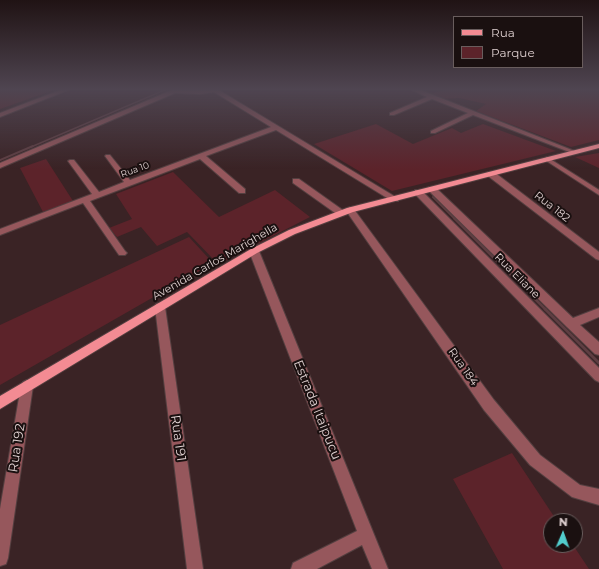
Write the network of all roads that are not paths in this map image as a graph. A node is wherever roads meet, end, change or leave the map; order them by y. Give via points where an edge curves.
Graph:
1 (115, 116) edge
2 (256, 116) edge
3 (467, 116) edge
4 (479, 116) edge
5 (277, 128) junction
6 (433, 132) dead end
7 (599, 146) edge
8 (574, 152) junction
9 (108, 156) dead end
10 (201, 156) junction
11 (547, 159) junction
12 (72, 161) dead end
13 (0, 166) edge
14 (491, 174) junction
15 (296, 181) dead end
16 (129, 183) junction
17 (432, 189) junction
18 (242, 191) dead end
19 (418, 192) junction
20 (599, 193) edge
21 (97, 195) junction
22 (395, 199) junction
23 (85, 200) junction
24 (346, 212) junction
25 (0, 232) edge
26 (254, 251) junction
27 (122, 253) dead end
28 (599, 257) edge
29 (160, 307) junction
30 (599, 312) edge
31 (571, 324) junction
32 (599, 350) edge
33 (599, 376) edge
34 (27, 386) junction
35 (0, 403) edge
36 (599, 497) edge
37 (366, 535) junction
38 (0, 558) edge
39 (195, 569) edge
40 (299, 569) edge
41 (380, 569) edge

1 - 13 street
2 - 5 street
3 - 6 street
4 - 8 street
5 - 10 street, Rua 10
5 - 22 street
7 - 8 main road, Avenida Carlos Marighella
8 - 11 main road, Avenida Carlos Marighella
9 - 16 street
10 - 16 street, Rua 10
10 - 18 street
11 - 14 main road, Avenida Carlos Marighella
11 - 20 street
12 - 21 street
14 - 17 main road, Avenida Carlos Marighella
14 - 28 street, Rua 182
15 - 24 street, Rua 184
16 - 21 street, Rua 10
17 - 19 main road, Avenida Carlos Marighella
17 - 31 street, Rua Eliane
19 - 22 main road, Avenida Carlos Marighella
19 - 33 street, Rua Eliane
21 - 23 street, Rua 10
22 - 24 main road, Avenida Carlos Marighella
23 - 25 street, Rua 10
23 - 27 street
24 - 26 main road, Avenida Carlos Marighella via 292,232
24 - 36 street, Rua 184 via 489,405 534,460 577,492
26 - 29 main road, Avenida Carlos Marighella
26 - 37 street, Estrada Itaipucu
29 - 34 main road, Avenida Carlos Marighella
29 - 39 street, Rua 191
30 - 31 street
31 - 32 street, Rua Eliane
34 - 35 main road, Avenida Carlos Marighella
34 - 38 street, Rua 192
37 - 40 street
37 - 41 street, Estrada Itaipucu

